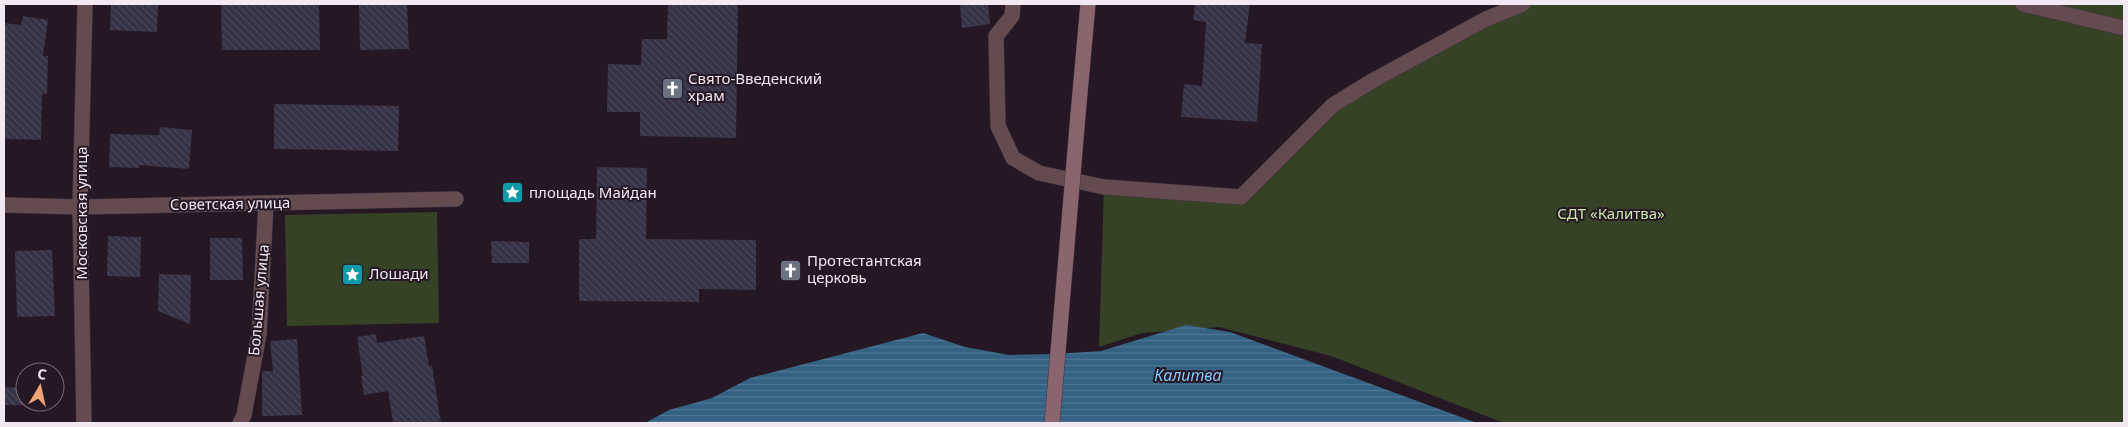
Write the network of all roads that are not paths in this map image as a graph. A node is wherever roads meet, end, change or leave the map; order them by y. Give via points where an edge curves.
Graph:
1 (85, 4) edge
2 (1013, 4) edge
3 (1088, 4) edge
4 (1523, 4) edge
5 (2023, 4) edge
6 (2124, 28) edge
7 (456, 200) dead end
8 (266, 204) junction
9 (4, 205) edge
10 (80, 207) junction
11 (84, 423) edge
12 (240, 423) edge
13 (1052, 423) edge

1 - 10 street, Московская улица
2 - 4 street via 1012,16 996,36 998,126 1014,158 1039,173 1104,187 1241,197 1333,105 1486,18
3 - 13 main road, bridge
5 - 6 street
7 - 8 street, Советская улица
8 - 10 street, Советская улица
8 - 12 street, Большая улица via 259,334
9 - 10 street, Советская улица
10 - 11 street, Московская улица

